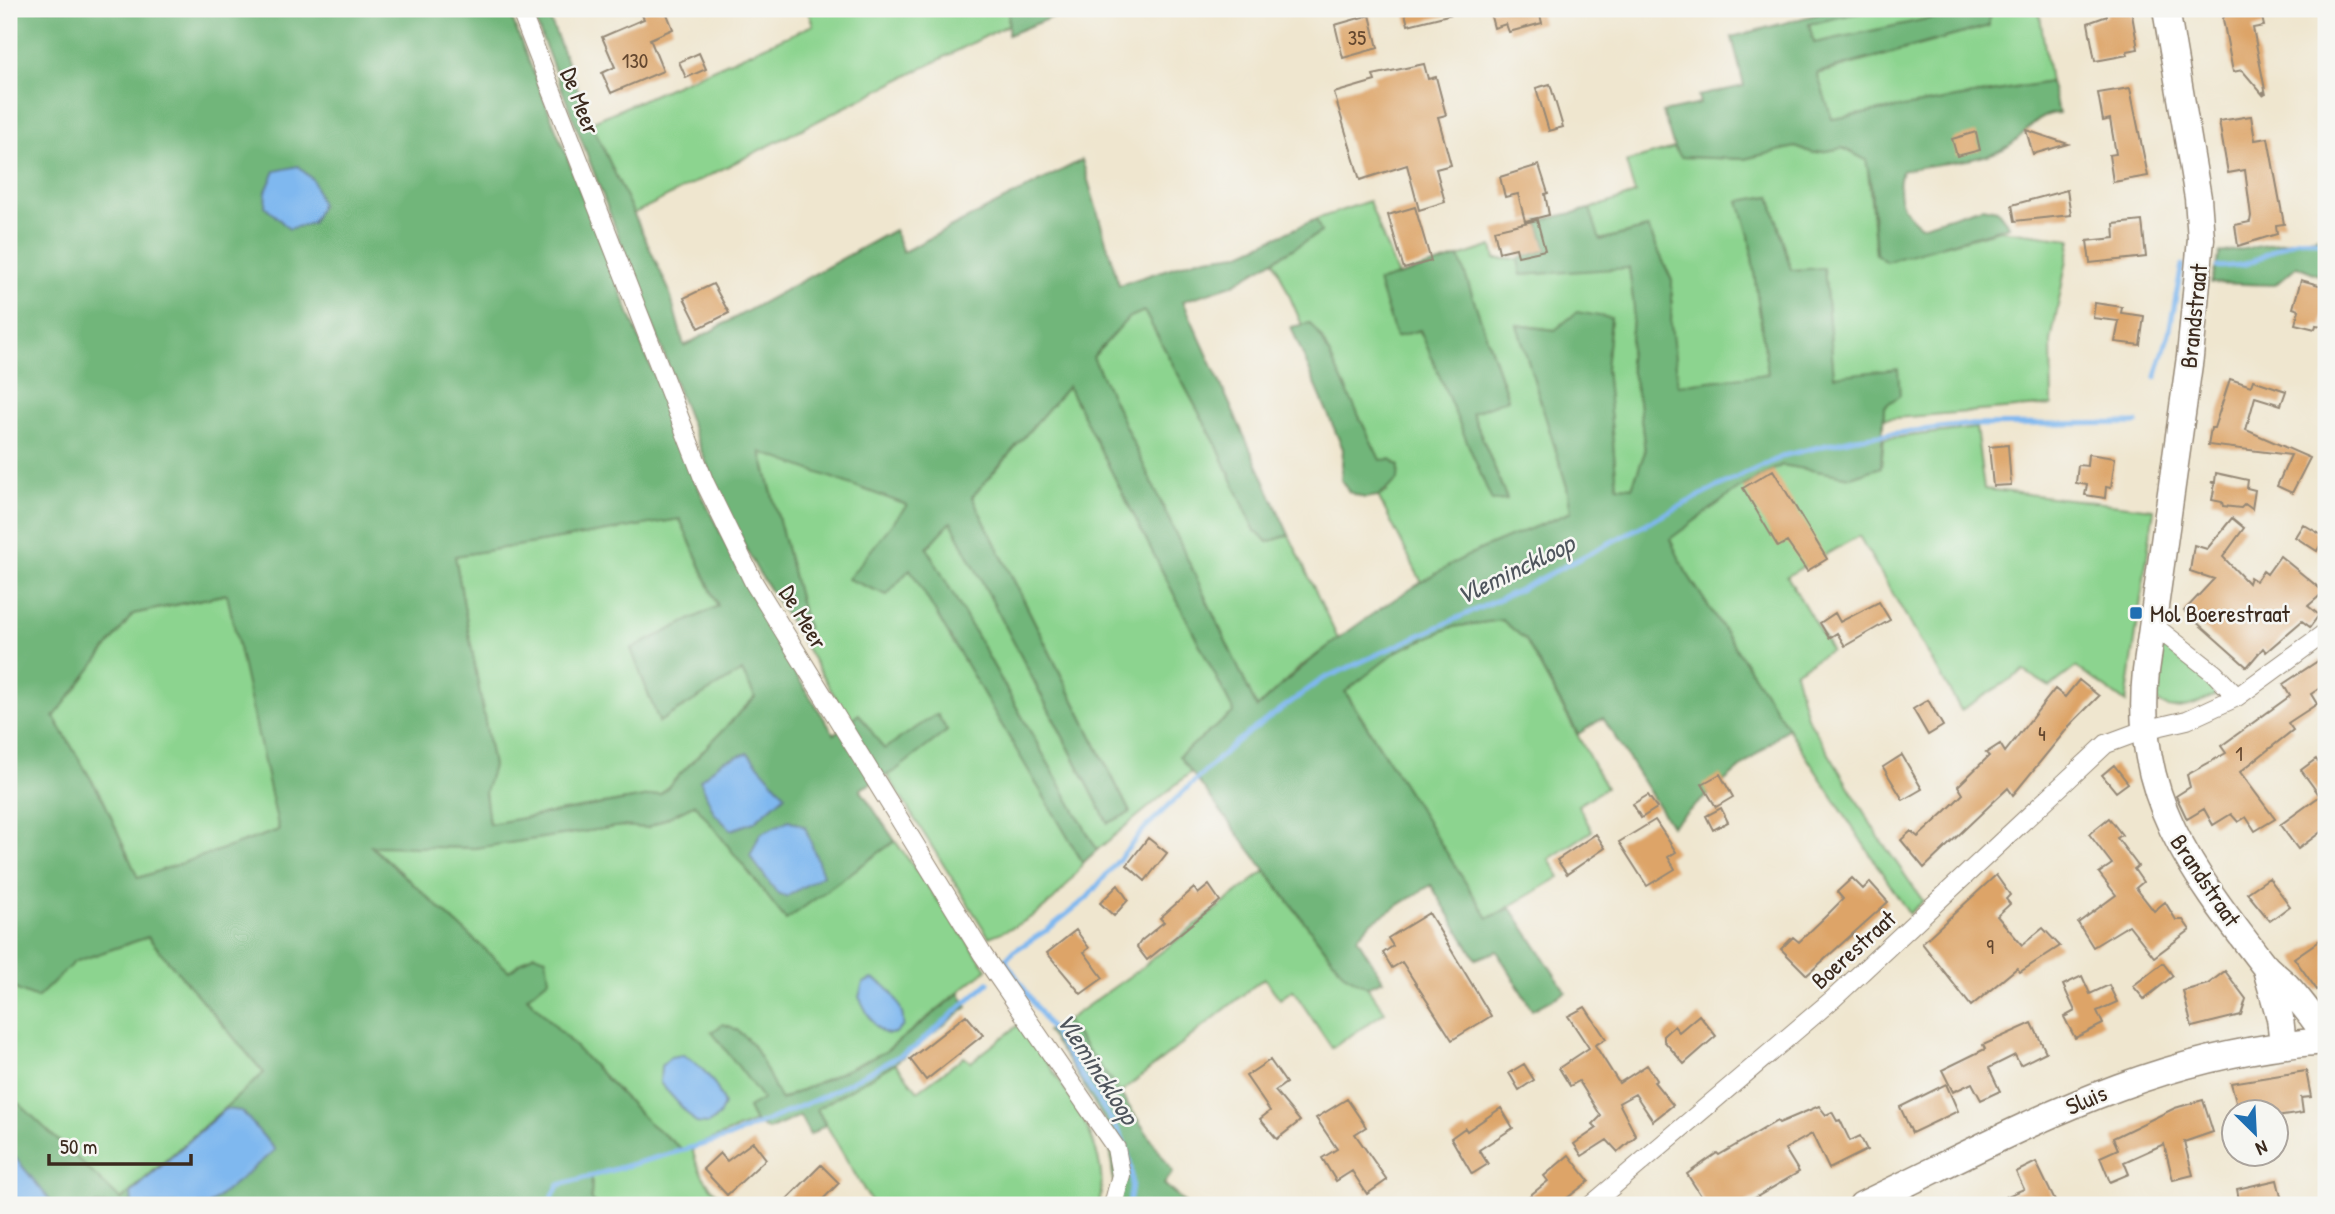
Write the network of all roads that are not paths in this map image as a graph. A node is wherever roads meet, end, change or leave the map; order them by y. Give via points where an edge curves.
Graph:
1 (520, 9) edge
2 (2166, 9) edge
3 (2152, 624) junction
4 (2326, 632) edge
5 (2237, 697) junction
6 (2144, 730) junction
7 (2264, 966) junction
8 (2326, 1039) edge
9 (2283, 1044) junction
10 (1113, 1205) edge
11 (1591, 1205) edge
12 (1861, 1205) edge

1 - 10 street, De Meer via 705,483 754,583 983,954 1115,1147 1121,1175
2 - 3 street, Brandstraat via 2201,239 2190,356
3 - 5 street
3 - 6 street, Brandstraat
4 - 5 street, Boerestraat
5 - 6 street, Boerestraat via 2187,720
6 - 7 street, Brandstraat via 2150,771 2176,839
6 - 11 street, Boerestraat via 2106,744 2094,754 1920,922
7 - 8 street, Brandstraat via 2286,986
7 - 9 street, Brandstraat
8 - 9 street, Sluis
9 - 12 street, Sluis via 2161,1070 2111,1087

